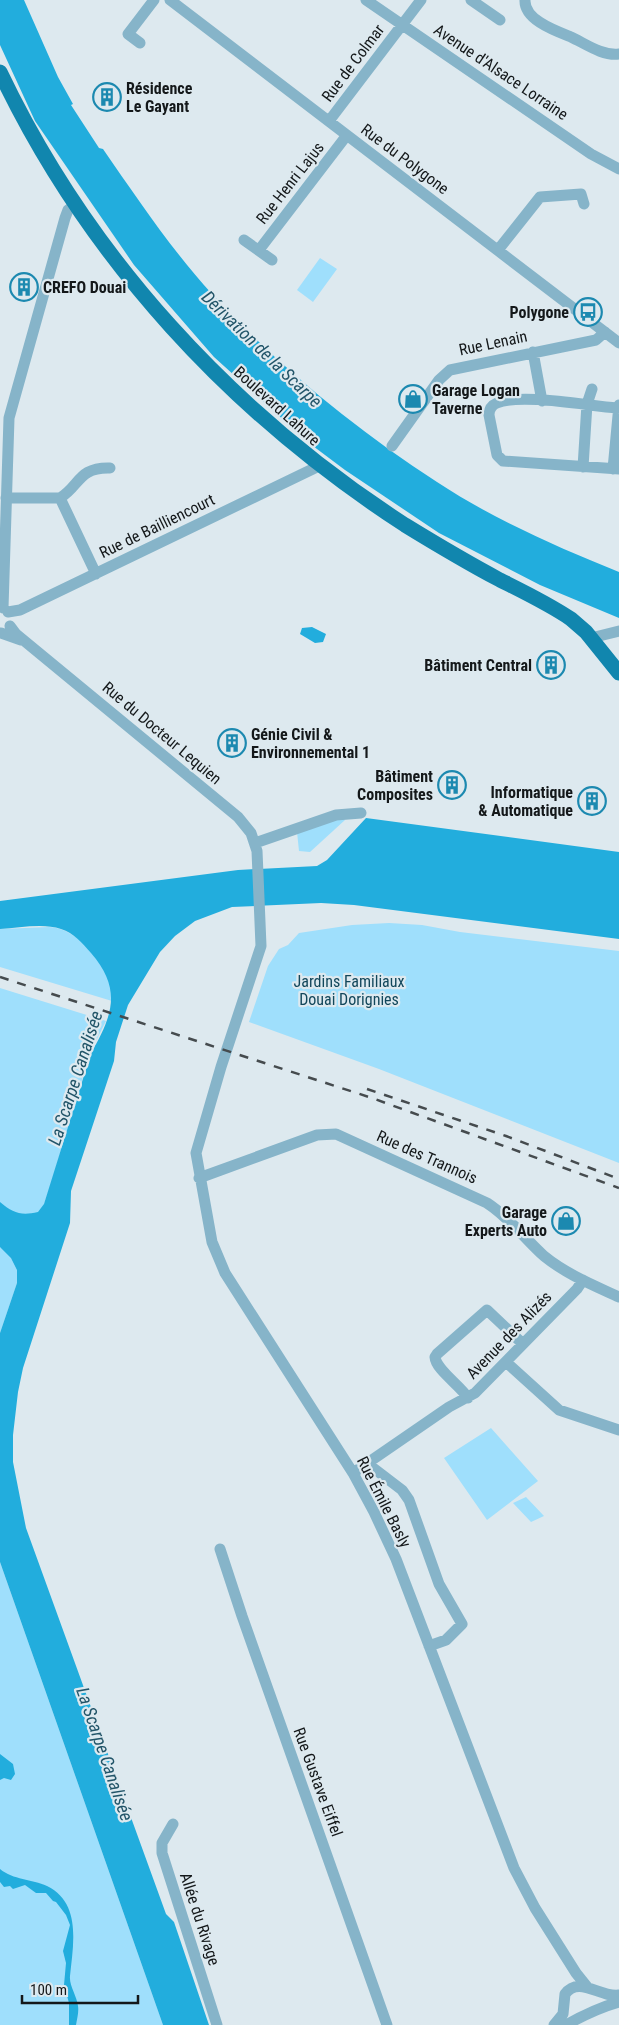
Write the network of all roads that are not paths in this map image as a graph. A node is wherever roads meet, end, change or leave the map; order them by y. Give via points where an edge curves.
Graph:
1 (154, 0) edge
2 (170, 0) edge
3 (366, 0) edge
4 (421, 0) edge
5 (471, 0) edge
6 (525, 0) edge
7 (500, 20) dead end
8 (402, 25) junction
9 (140, 43) dead end
10 (619, 54) edge
11 (0, 72) edge
12 (329, 121) junction
13 (347, 135) junction
14 (619, 169) edge
15 (584, 204) dead end
16 (75, 205) junction
17 (244, 240) dead end
18 (259, 250) junction
19 (498, 250) junction
20 (272, 260) dead end
21 (605, 332) junction
22 (619, 343) edge
23 (533, 352) junction
24 (592, 389) dead end
25 (542, 401) junction
26 (587, 404) junction
27 (618, 406) edge
28 (392, 446) dead end
29 (319, 466) junction
30 (583, 467) junction
31 (110, 468) dead end
32 (616, 469) edge
33 (6, 498) junction
34 (60, 498) junction
35 (96, 574) junction
36 (4, 610) edge
37 (4, 631) edge
38 (619, 631) edge
39 (591, 638) junction
40 (619, 673) edge
41 (361, 813) dead end
42 (255, 843) junction
43 (218, 1076) joint
44 (199, 1178) junction
45 (583, 1280) junction
46 (619, 1297) edge
47 (523, 1344) junction
48 (506, 1362) junction
49 (468, 1398) junction
50 (619, 1430) edge
51 (368, 1464) junction
52 (353, 1473) junction
53 (220, 1549) dead end
54 (429, 1646) junction
55 (173, 1824) dead end
56 (562, 1950) junction
57 (589, 1989) junction
58 (566, 1992) junction
59 (619, 1995) edge
60 (619, 2002) edge
61 (564, 2006) junction
62 (592, 2012) junction
63 (580, 2018) junction
64 (217, 2025) edge
65 (387, 2025) edge
66 (554, 2025) edge
67 (566, 2025) edge

1 - 9 street via 128,34
2 - 12 street, Rue du Polygone
3 - 8 street, Avenue d'Alsace Lorraine
4 - 8 street, Rue de Colmar
5 - 7 street
6 - 10 street via 528,12 559,34 585,46
8 - 12 street, Rue de Colmar
8 - 14 street, Avenue d'Alsace Lorraine via 591,154
11 - 16 main road, Boulevard Lahure via 33,136
12 - 13 street, Rue du Polygone
13 - 18 street, Rue Henri Lajus
13 - 19 street, Rue du Polygone
15 - 19 street via 581,194 540,197
16 - 29 main road, Boulevard Lahure via 125,274 194,352 238,396
16 - 33 street via 65,218 10,412
17 - 18 street, Rue Henri Lajus
18 - 20 street, Rue Henri Lajus
19 - 21 street, Rue du Polygone
21 - 22 street, Rue du Polygone
21 - 23 street, Rue Lenain via 598,339
23 - 25 street
23 - 28 street, Rue Lenain via 447,371
24 - 26 street
25 - 26 street
25 - 30 street via 496,403 490,409 499,458 506,462
26 - 27 street
26 - 30 street
27 - 32 street
29 - 35 street, Rue de Bailliencourt
29 - 39 main road, Boulevard Lahure via 428,539 560,612
30 - 32 street
31 - 34 street via 88,473
33 - 34 street
33 - 36 street
34 - 35 street
35 - 36 street, Rue de Bailliencourt via 20,610
36 - 37 street via 11,618
37 - 42 street, Rue du Docteur Lequien via 16,634 238,817
38 - 39 street
39 - 40 main road, Boulevard Lahure
41 - 42 street via 336,815
42 - 43 street, Rue du Docteur Lequien via 262,932 259,952
43 - 44 street, Rue Émile Basly via 196,1149
44 - 45 street, Rue des Trannois via 317,1135 336,1134 488,1203 544,1255
44 - 52 street, Rue Émile Basly via 218,1261
45 - 46 street, Rue des Trannois
45 - 47 street, Avenue des Alizés
47 - 48 street, Avenue des Alizés
47 - 49 street via 487,1310 437,1354 437,1364
48 - 49 street, Avenue des Alizés
48 - 50 street via 559,1410
49 - 51 street, Avenue des Alizés
51 - 52 street, Avenue des Alizés
51 - 54 street, Rue Émile Basly via 410,1500 442,1590 462,1624 446,1640
52 - 54 street, Rue Émile Basly via 386,1536
53 - 65 street, Rue Gustave Eiffel
54 - 56 street, Rue Émile Basly via 514,1868
55 - 64 street, Allée du Rivage via 162,1843 162,1853
56 - 57 street, Rue Émile Basly
56 - 58 street, Rue Émile Basly via 569,1975
57 - 58 street via 577,1985
57 - 59 street via 605,1995
57 - 62 street via 596,2000
58 - 61 street
60 - 62 street
61 - 63 street via 571,2015
61 - 66 street
62 - 63 street
63 - 67 street

